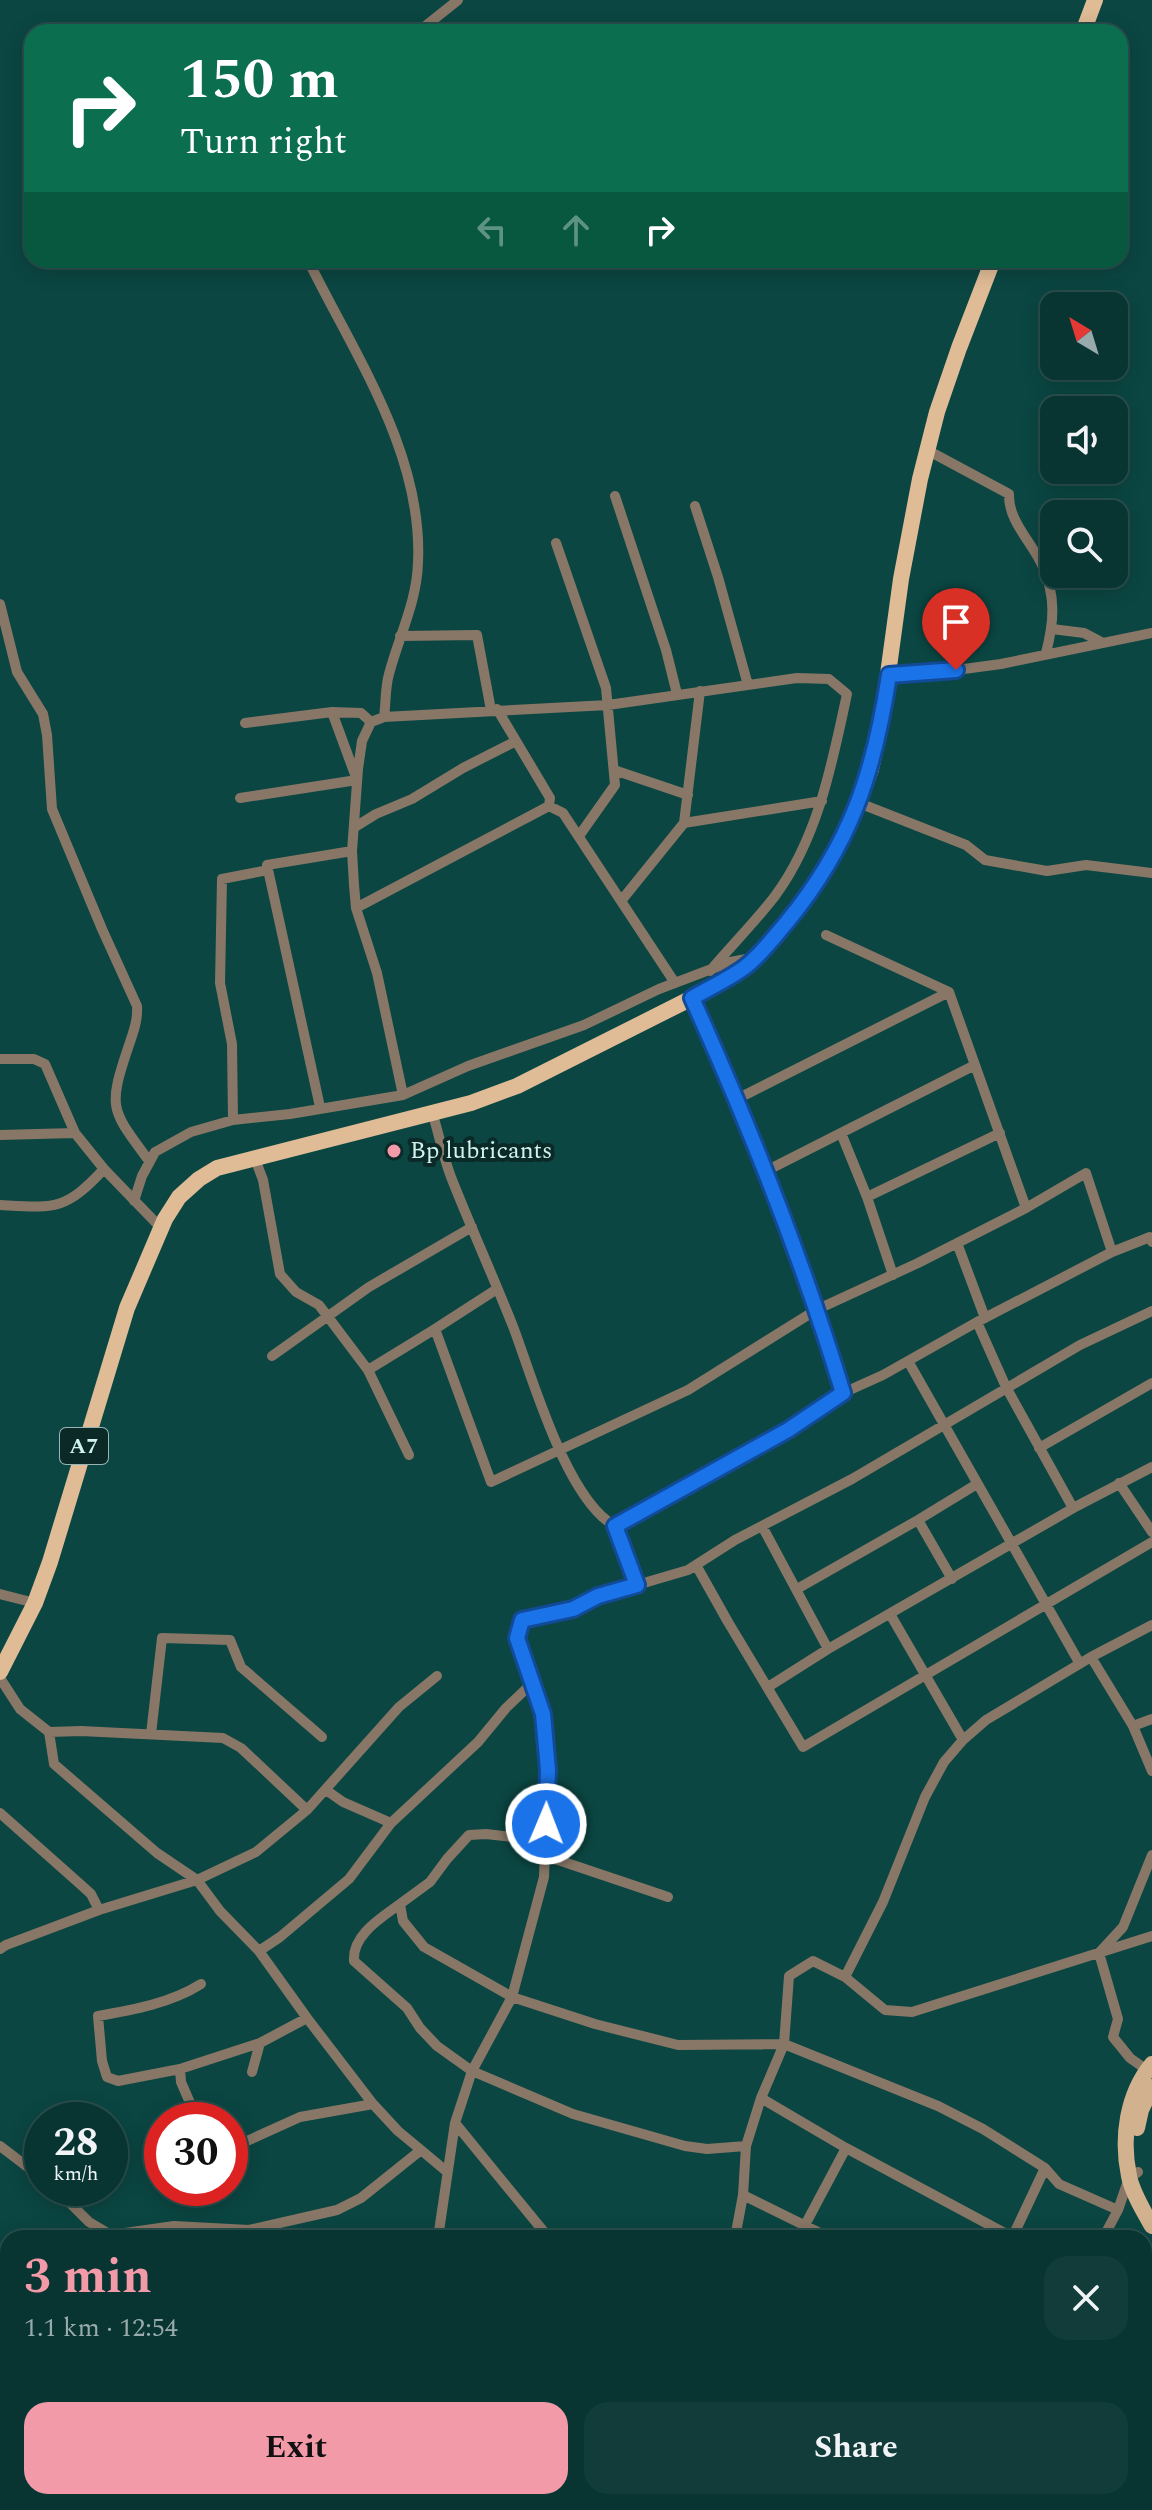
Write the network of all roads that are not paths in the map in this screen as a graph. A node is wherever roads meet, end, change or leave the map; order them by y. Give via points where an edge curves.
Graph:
1 (458, 0) edge
2 (1095, 0) edge
3 (428, 24) edge
4 (1086, 24) edge
5 (312, 268) edge
6 (990, 268) edge
7 (927, 450) junction
8 (615, 496) dead end
9 (695, 506) dead end
10 (556, 543) dead end
11 (0, 604) edge
12 (1052, 629) junction
13 (1152, 633) edge
14 (400, 636) junction
15 (1101, 642) junction
16 (1046, 653) junction
17 (889, 675) junction
18 (748, 685) junction
19 (700, 691) junction
20 (677, 694) junction
21 (608, 705) junction
22 (494, 710) junction
23 (332, 712) junction
24 (384, 717) junction
25 (371, 722) junction
26 (245, 723) dead end
27 (516, 741) junction
28 (614, 770) junction
29 (357, 780) junction
30 (688, 795) junction
31 (240, 798) dead end
32 (822, 801) junction
33 (859, 803) junction
34 (549, 806) junction
35 (684, 823) junction
36 (355, 827) junction
37 (579, 836) junction
38 (352, 851) junction
39 (268, 870) junction
40 (1152, 873) edge
41 (621, 901) junction
42 (356, 908) junction
43 (826, 935) dead end
44 (754, 957) junction
45 (710, 971) junction
46 (675, 983) junction
47 (949, 992) junction
48 (692, 998) junction
49 (0, 1059) edge
50 (975, 1065) junction
51 (403, 1095) junction
52 (737, 1099) junction
53 (320, 1107) junction
54 (432, 1112) junction
55 (233, 1120) junction
56 (75, 1133) junction
57 (841, 1133) junction
58 (1000, 1133) junction
59 (0, 1135) edge
60 (254, 1156) junction
61 (149, 1161) junction
62 (104, 1169) junction
63 (766, 1171) junction
64 (867, 1197) junction
65 (134, 1201) junction
66 (0, 1205) edge
67 (1026, 1208) junction
68 (163, 1223) junction
69 (472, 1227) junction
70 (1151, 1239) edge
71 (957, 1243) junction
72 (1112, 1252) junction
73 (893, 1275) junction
74 (497, 1289) junction
75 (816, 1310) junction
76 (1152, 1311) edge
77 (328, 1316) junction
78 (981, 1320) junction
79 (435, 1329) junction
80 (272, 1356) dead end
81 (908, 1361) junction
82 (368, 1370) junction
83 (1152, 1383) edge
84 (1006, 1387) junction
85 (843, 1393) junction
86 (943, 1425) junction
87 (1039, 1448) junction
88 (561, 1452) junction
89 (409, 1455) dead end
90 (1152, 1467) edge
91 (1119, 1483) junction
92 (977, 1484) junction
93 (1073, 1508) junction
94 (918, 1520) junction
95 (615, 1526) junction
96 (762, 1526) junction
97 (1152, 1532) edge
98 (1152, 1542) edge
99 (1011, 1545) junction
100 (696, 1565) junction
101 (952, 1579) junction
102 (637, 1585) junction
103 (797, 1589) junction
104 (0, 1594) edge
105 (35, 1603) junction
106 (1046, 1605) junction
107 (890, 1614) junction
108 (1152, 1625) edge
109 (15, 1644) junction
110 (828, 1649) junction
111 (1091, 1657) junction
112 (0, 1660) edge
113 (1080, 1664) junction
114 (0, 1672) edge
115 (437, 1676) dead end
116 (925, 1676) junction
117 (0, 1678) edge
118 (532, 1679) junction
119 (768, 1687) junction
120 (1152, 1719) edge
121 (1133, 1726) junction
122 (49, 1732) junction
123 (151, 1734) junction
124 (322, 1737) dead end
125 (963, 1740) junction
126 (1152, 1771) edge
127 (326, 1790) junction
128 (307, 1810) junction
129 (0, 1813) edge
130 (391, 1823) junction
131 (546, 1851) junction
132 (1152, 1855) edge
133 (197, 1880) junction
134 (668, 1897) dead end
135 (400, 1904) junction
136 (99, 1910) junction
137 (1152, 1936) edge
138 (0, 1949) edge
139 (259, 1951) junction
140 (1099, 1953) junction
141 (845, 1977) junction
142 (201, 1984) dead end
143 (512, 1997) junction
144 (307, 2018) junction
145 (260, 2043) junction
146 (784, 2044) junction
147 (1149, 2067) edge
148 (180, 2069) junction
149 (472, 2071) junction
150 (252, 2072) dead end
151 (1152, 2087) edge
152 (761, 2098) junction
153 (190, 2102) edge
154 (373, 2104) junction
155 (1136, 2108) junction
156 (455, 2123) junction
157 (248, 2141) edge
158 (0, 2146) edge
159 (746, 2146) junction
160 (846, 2148) junction
161 (421, 2150) junction
162 (24, 2164) edge
163 (1045, 2168) junction
164 (446, 2171) junction
165 (1134, 2175) junction
166 (743, 2195) junction
167 (1152, 2203) edge
168 (73, 2206) edge
169 (1118, 2210) junction
170 (805, 2225) junction
171 (1152, 2226) edge
172 (103, 2230) edge
173 (146, 2230) edge
174 (249, 2230) edge
175 (249, 2230) edge
176 (439, 2230) edge
177 (542, 2230) edge
178 (736, 2230) edge
179 (810, 2230) edge
180 (997, 2230) edge
181 (1016, 2230) edge
182 (1107, 2230) edge

1 - 3 street
2 - 4 highway
5 - 14 street via 390,424 418,511 414,598
6 - 7 highway, A7
7 - 12 street via 1009,494 1054,601
7 - 17 highway, A7 via 901,579
8 - 20 street
9 - 18 street
10 - 21 street
11 - 61 street via 17,672 43,714 52,809 137,1006 138,1018 114,1091 115,1107
12 - 15 street via 1084,633
12 - 16 street
13 - 15 street
14 - 22 street via 477,635
14 - 24 street
15 - 16 street
16 - 17 street via 1001,664
17 - 33 highway, A7
18 - 19 street
18 - 32 street via 829,679 847,694
19 - 20 street
19 - 30 street
20 - 21 street
21 - 22 street
21 - 28 street
22 - 24 street
22 - 27 street
23 - 25 street via 361,713
23 - 26 street
23 - 29 street
24 - 25 street
25 - 29 street via 362,741
27 - 34 street via 550,798
27 - 36 street
28 - 30 street
28 - 37 street via 615,785
29 - 31 street
29 - 36 street
30 - 35 street
32 - 35 street
32 - 45 street via 776,895
33 - 40 street via 966,845 985,860 1047,871 1086,865
33 - 44 highway, A7 via 803,902
34 - 37 street via 563,813
34 - 42 street
35 - 41 street
36 - 38 street
37 - 41 street
38 - 39 street via 267,865
38 - 42 street
39 - 53 street
39 - 55 street via 222,879 220,983 232,1044
41 - 46 street
42 - 51 street via 377,973
43 - 47 street
44 - 45 street
44 - 48 highway, A7
45 - 46 street
46 - 51 street via 584,1025
47 - 50 street
47 - 52 street
48 - 52 street
48 - 54 highway, A7 via 517,1086
49 - 56 street via 45,1064
50 - 57 street
50 - 58 street
51 - 53 street
52 - 63 street
53 - 55 street
54 - 60 highway, A7
54 - 69 street
55 - 61 street via 191,1132
56 - 59 street
56 - 62 street
57 - 63 street
57 - 64 street
58 - 64 street
58 - 67 street
60 - 68 highway, A7 via 199,1179 179,1197
60 - 77 street via 280,1274
61 - 65 street
62 - 65 street
62 - 66 street via 84,1191 58,1206
63 - 75 street
64 - 73 street
65 - 68 street
67 - 71 street
67 - 72 street via 1086,1173
68 - 105 highway, A7 via 127,1308
69 - 74 street
69 - 77 street
70 - 72 street
71 - 73 street
71 - 78 street
72 - 78 street
73 - 75 street
74 - 79 street
74 - 88 street
75 - 85 street
75 - 88 street via 688,1390
76 - 84 street
77 - 80 street
77 - 82 street
78 - 81 street
78 - 84 street
79 - 82 street
79 - 88 street via 491,1482
81 - 85 street
81 - 86 street
82 - 89 street
83 - 87 street
84 - 86 street
84 - 87 street
85 - 95 street via 788,1430
86 - 92 street
86 - 96 street
87 - 93 street
88 - 95 street via 601,1518
90 - 91 street
91 - 93 street
91 - 97 street
92 - 94 street
92 - 99 street
93 - 99 street
94 - 101 street
94 - 103 street
95 - 102 street
96 - 100 street
96 - 103 street
98 - 106 street
99 - 101 street
99 - 106 street
100 - 102 street
100 - 119 street
101 - 107 street
102 - 118 street via 573,1609 522,1620 517,1638
103 - 110 street
104 - 105 street
105 - 109 highway, A7
106 - 113 street
106 - 116 street
107 - 110 street
107 - 116 street
108 - 111 street
109 - 112 street
109 - 114 highway, A7
110 - 119 street
111 - 113 street
111 - 121 street
113 - 125 street via 986,1720
115 - 127 street via 399,1707
116 - 119 street via 803,1747
116 - 125 street
117 - 122 street via 20,1709
118 - 130 street via 478,1742
118 - 131 street via 545,1728
120 - 121 street
121 - 126 street
122 - 123 street
122 - 133 street via 54,1764 157,1853
123 - 124 street via 162,1638 230,1640 241,1667
123 - 128 street via 223,1738 241,1748
125 - 141 street via 925,1797 883,1902
127 - 128 street
127 - 130 street
128 - 133 street via 256,1852
129 - 136 street via 91,1894
130 - 139 street via 349,1879
131 - 134 street via 555,1859
131 - 135 street via 530,1839 469,1835 430,1882
131 - 143 street
132 - 140 street via 1123,1927
133 - 136 street
133 - 139 street
135 - 143 street via 403,1921 424,1947
135 - 149 street via 363,1936 353,1950 354,1961 407,2008 437,2046
136 - 138 street
137 - 140 street
139 - 144 street
140 - 141 street via 912,2012 885,2010
140 - 147 street via 1118,2019 1113,2037 1130,2058
141 - 146 street via 813,1961 789,1976
142 - 148 street via 174,1998 98,2016 107,2077 118,2081
143 - 146 street via 678,2045
143 - 149 street
144 - 145 street
144 - 154 street
145 - 148 street
145 - 150 street
146 - 152 street
146 - 163 street via 938,2106
147 - 155 main road
148 - 153 street
149 - 156 street
149 - 159 street via 573,2114 685,2146
151 - 155 main road
152 - 159 street
152 - 160 street
154 - 157 street via 300,2117
154 - 161 street
155 - 165 main road via 1130,2137
156 - 164 street
156 - 177 street
158 - 162 street
159 - 166 street
160 - 170 street
160 - 180 street
161 - 164 street
161 - 174 street via 361,2198 337,2210
163 - 169 street via 1059,2184
163 - 181 street
164 - 176 street
165 - 167 main road
165 - 169 street
165 - 171 main road
166 - 170 street
166 - 178 street
168 - 172 street
169 - 182 street
170 - 179 street
173 - 175 street

